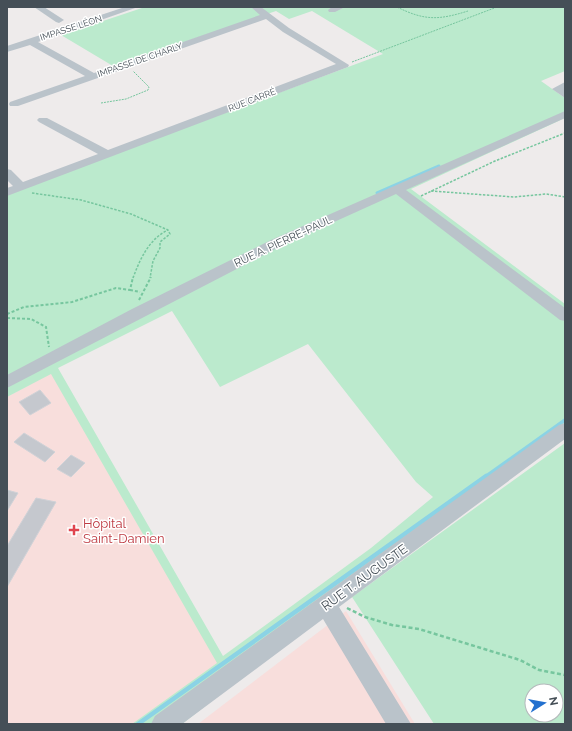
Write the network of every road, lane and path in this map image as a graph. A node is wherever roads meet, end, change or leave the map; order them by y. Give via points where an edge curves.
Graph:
1 (38, 7) edge
2 (104, 7) edge
3 (134, 7) edge
4 (255, 7) edge
5 (397, 7) edge
6 (497, 7) edge
7 (468, 12) dead end
8 (113, 14) junction
9 (267, 16) junction
10 (59, 20) dead end
11 (30, 41) junction
12 (7, 49) edge
13 (127, 64) junction
14 (344, 65) junction
15 (92, 76) junction
16 (565, 86) edge
17 (565, 95) edge
18 (101, 103) dead end
19 (14, 104) dead end
20 (565, 114) edge
21 (43, 120) dead end
22 (565, 133) edge
23 (107, 154) junction
24 (7, 173) edge
25 (21, 187) junction
26 (397, 189) junction
27 (7, 192) edge
28 (429, 192) junction
29 (565, 197) edge
30 (412, 201) junction
31 (168, 230) junction
32 (130, 290) junction
33 (140, 292) junction
34 (137, 313) junction
35 (7, 314) edge
36 (565, 316) edge
37 (7, 318) edge
38 (51, 358) junction
39 (7, 382) edge
40 (565, 430) edge
41 (329, 603) junction
42 (565, 676) edge
43 (163, 724) edge
44 (399, 724) edge

1 - 10 street
2 - 8 street
3 - 8 street, IMPASSE LÉON
4 - 9 street
5 - 7 path via 425,19
6 - 14 path
8 - 11 street, IMPASSE LÉON
9 - 13 street, IMPASSE DE CHARLY
9 - 14 street
11 - 12 street, IMPASSE LÉON
11 - 15 street
13 - 15 street, IMPASSE DE CHARLY
13 - 18 path via 149,87 148,90 126,100
14 - 23 street, RUE CARRÉ
15 - 19 street, IMPASSE DE CHARLY
16 - 17 street via 557,89
20 - 26 street, RUE A. PIERRE-PAUL
21 - 23 street
22 - 28 path via 495,161
23 - 25 street, RUE CARRÉ
24 - 25 street
25 - 27 street, RUE CARRÉ
25 - 31 path via 34,194 81,200 131,214
26 - 30 street
26 - 34 street, RUE A. PIERRE-PAUL via 276,243
28 - 29 path via 449,191 514,197 546,194
28 - 30 path
30 - 36 street
31 - 32 path via 156,237 141,258 140,265 130,282
31 - 33 path via 170,234 160,242 160,248 155,254 148,283
32 - 33 path
32 - 35 path via 116,288 72,302 24,307
33 - 34 path
34 - 38 street, RUE A. PIERRE-PAUL
37 - 38 path via 31,319 46,327
38 - 39 street, RUE A. PIERRE-PAUL
40 - 41 street, RUE T. AUGUSTE
41 - 42 path via 365,617 419,629 520,660 539,670
41 - 43 street, RUE T. AUGUSTE
41 - 44 street

